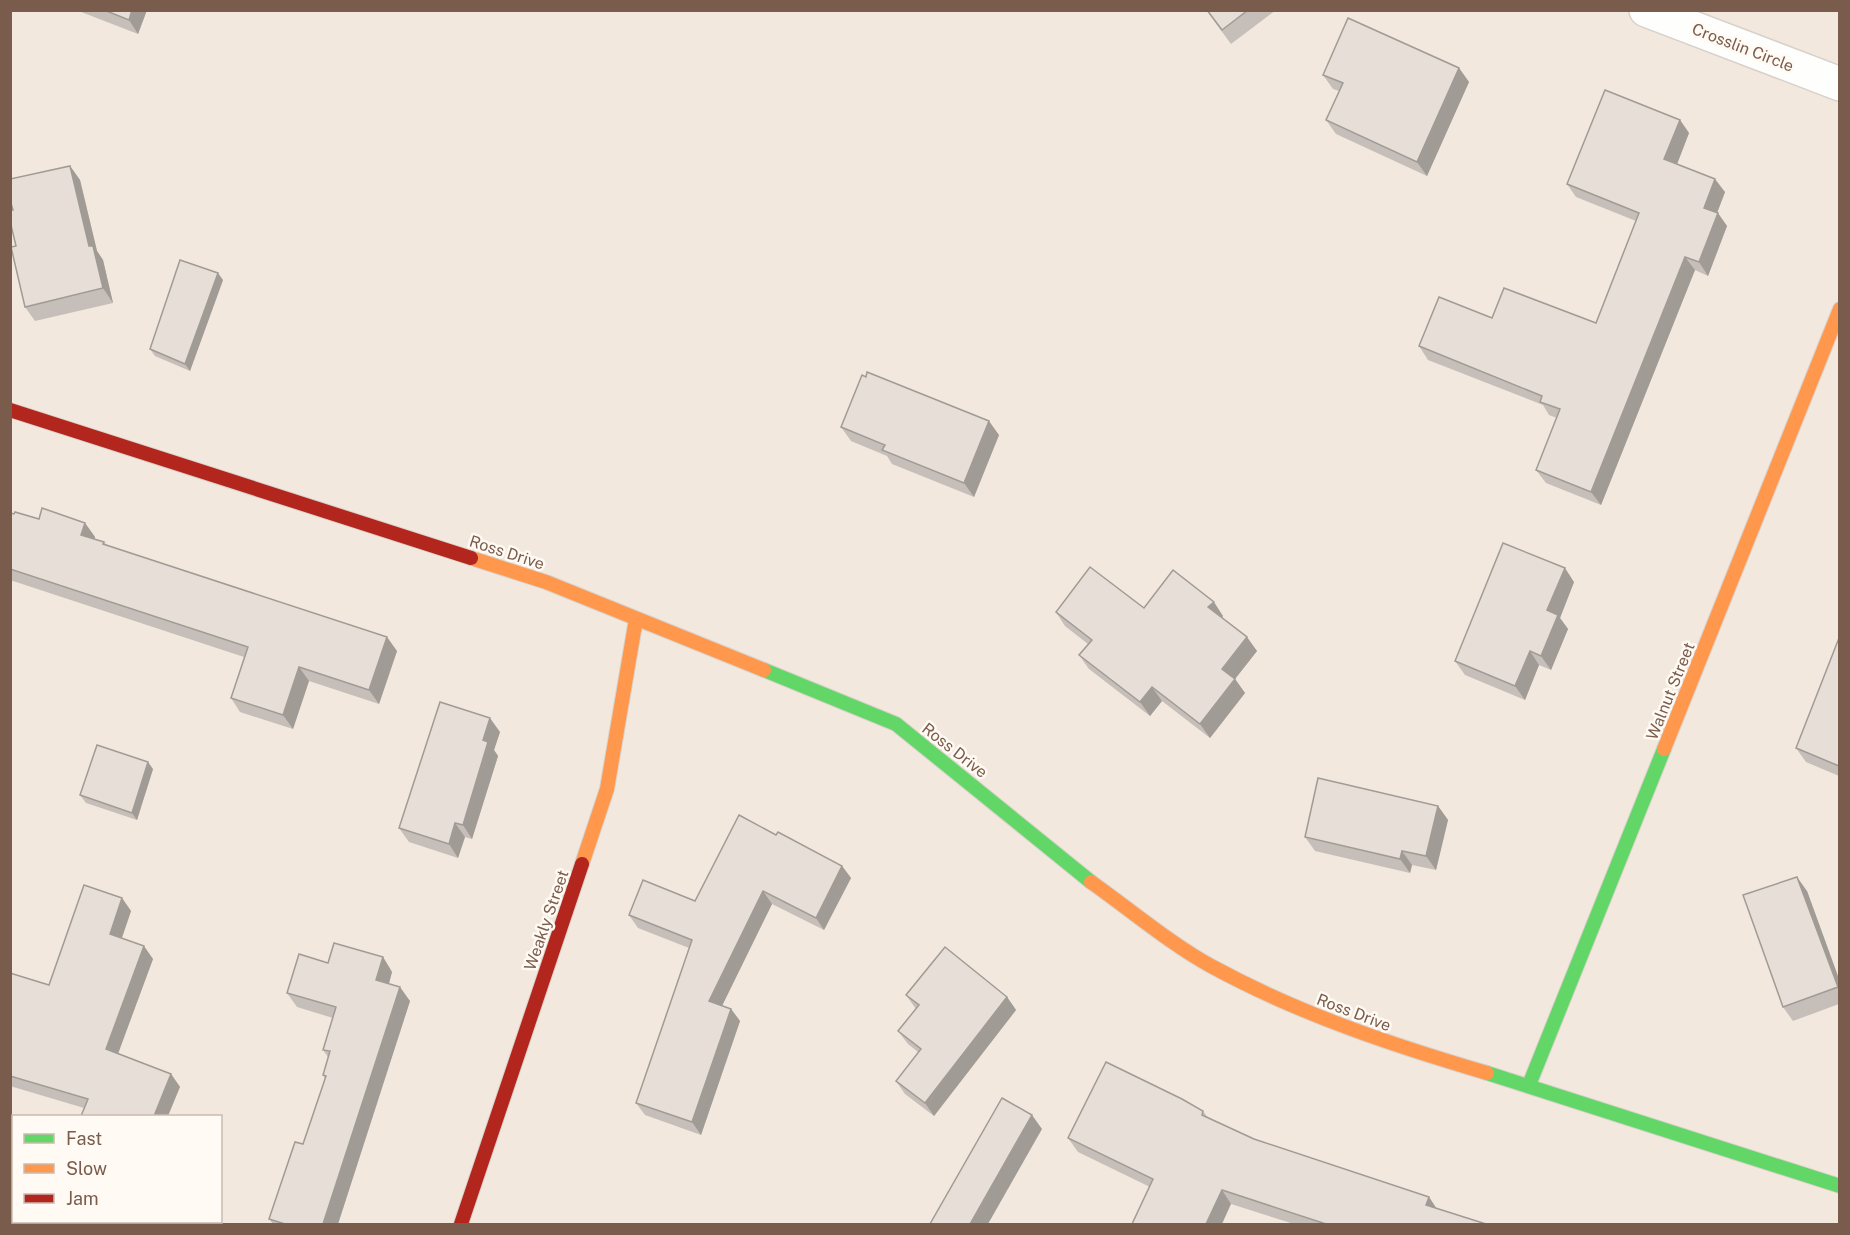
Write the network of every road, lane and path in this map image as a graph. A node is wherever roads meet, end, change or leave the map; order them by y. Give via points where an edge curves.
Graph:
1 (1646, 10) edge
2 (1839, 84) edge
3 (1839, 309) edge
4 (10, 410) edge
5 (636, 619) junction
6 (1528, 1085) junction
7 (1839, 1186) edge
8 (461, 1224) edge

1 - 2 street, Crosslin Circle
3 - 6 street, Walnut Street
4 - 5 street, Ross Drive via 546,582
5 - 6 street, Ross Drive via 896,724 1086,878 1209,965 1293,1006 1383,1042
5 - 8 street, Weakly Street via 607,789
6 - 7 street, Ross Drive

